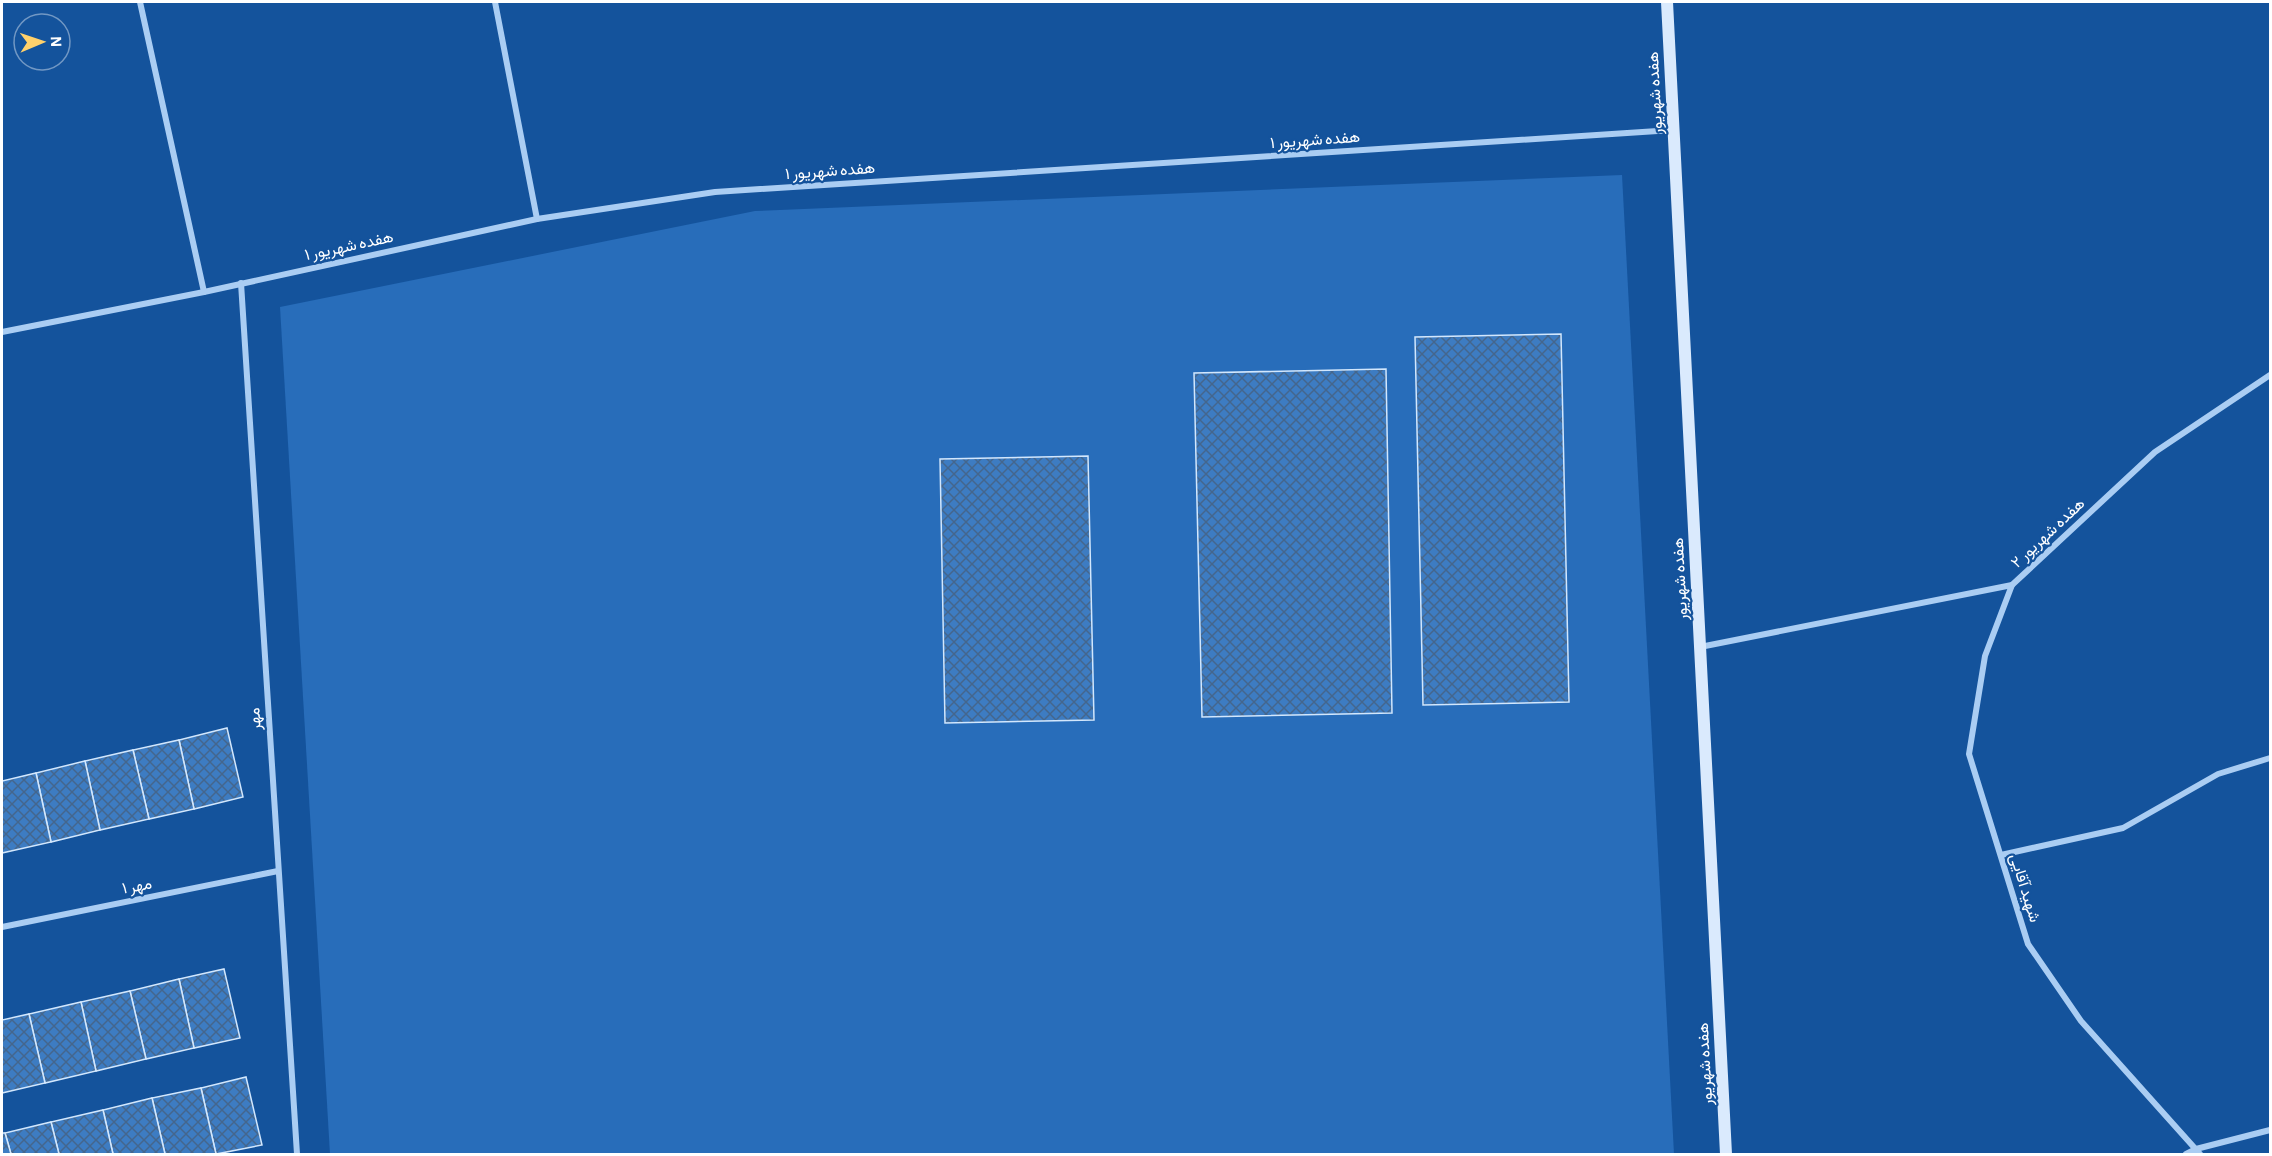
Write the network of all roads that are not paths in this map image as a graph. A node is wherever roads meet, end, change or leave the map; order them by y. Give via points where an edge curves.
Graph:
1 (140, 2) edge
2 (495, 2) edge
3 (1667, 2) edge
4 (1673, 130) junction
5 (537, 219) junction
6 (241, 283) junction
7 (204, 291) junction
8 (2, 332) edge
9 (2271, 375) edge
10 (2012, 585) junction
11 (1700, 648) junction
12 (2271, 758) edge
13 (2001, 855) junction
14 (278, 871) junction
15 (2, 927) edge
16 (2271, 1130) edge
17 (2198, 1152) edge
18 (297, 1155) edge
19 (1726, 1155) edge
20 (2186, 1155) edge

1 - 7 street
2 - 5 street
3 - 4 street, هفده شهریور
4 - 5 street, هفده شهریور ۱ via 715,192
4 - 11 street, هفده شهریور
5 - 6 street, هفده شهریور ۱
6 - 7 street, هفده شهریور ۱
6 - 14 street, مهر
7 - 8 street, هفده شهریور ۱
9 - 10 street, هفده شهریور ۲ via 2155,452
10 - 11 street, هفده شهریور ۲
10 - 13 street, شهید آقایی via 1985,656 1969,754
11 - 19 street, هفده شهریور
12 - 13 street via 2218,774 2124,828
13 - 17 street, شهید آقایی via 2028,944 2081,1021
14 - 15 street, مهر ۱
14 - 18 street, مهر
16 - 17 street
17 - 20 street

